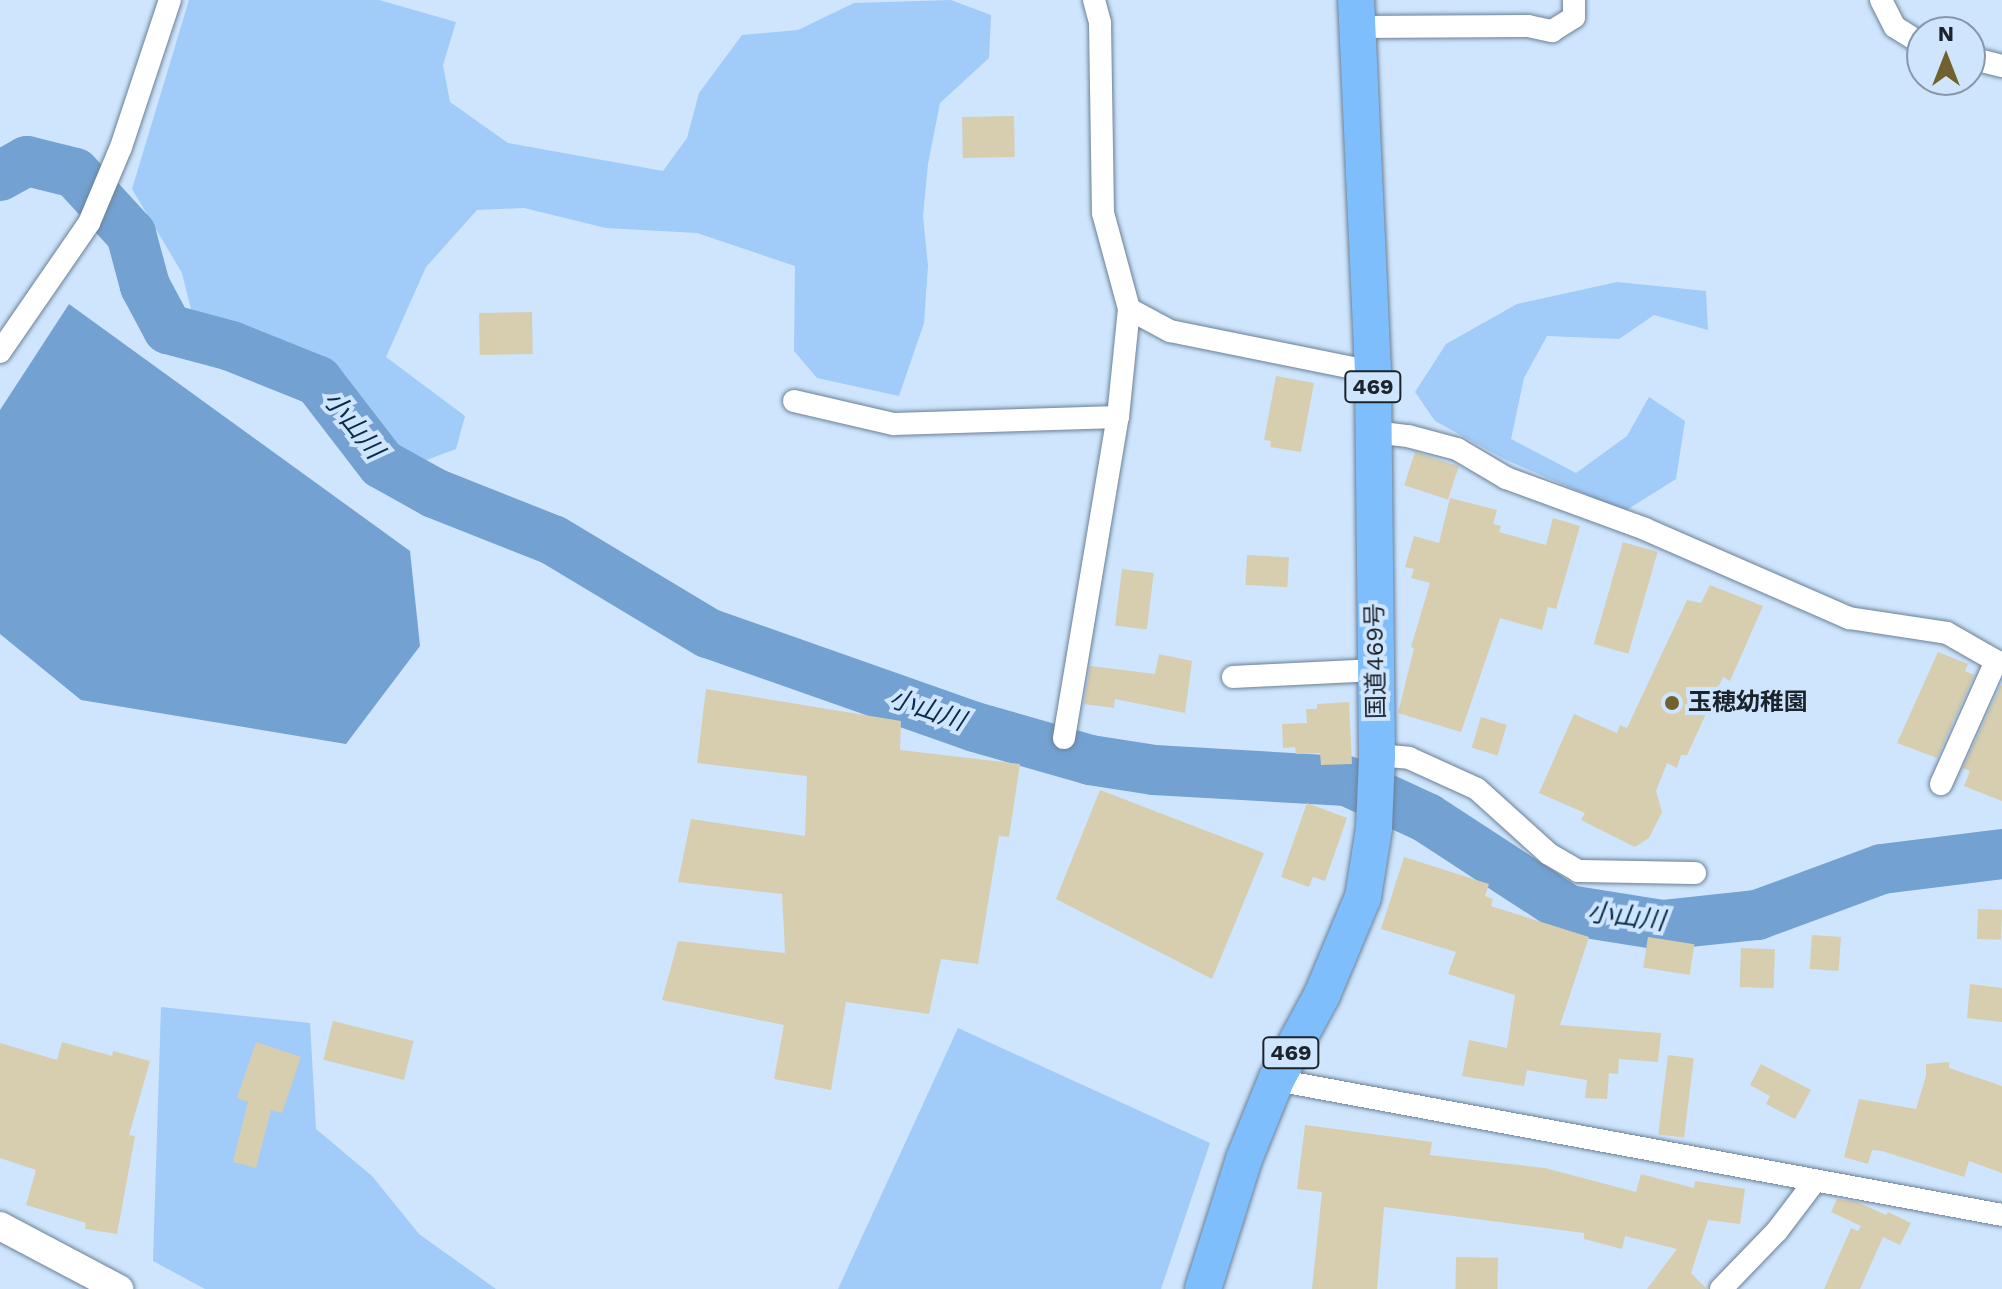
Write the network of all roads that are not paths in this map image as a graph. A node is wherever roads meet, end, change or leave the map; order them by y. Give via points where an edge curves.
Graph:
1 (170, 0) edge
2 (1094, 0) edge
3 (1574, 0) edge
4 (1881, 0) edge
5 (1357, 13) edge
6 (1906, 34) edge
7 (1129, 309) junction
8 (0, 352) edge
9 (1373, 372) junction
10 (794, 401) dead end
11 (1118, 417) junction
12 (1374, 432) junction
13 (1376, 670) junction
14 (1233, 677) dead end
15 (1064, 738) dead end
16 (1376, 764) junction
17 (1941, 784) dead end
18 (1695, 873) dead end
19 (1276, 1080) junction
20 (1815, 1181) junction
21 (2002, 1215) edge
22 (0, 1226) edge
23 (119, 1289) edge
24 (1203, 1289) edge
25 (1721, 1289) edge

1 - 8 street via 91,218
2 - 7 street via 1100,23 1103,213
3 - 5 street via 1574,17 1552,31
4 - 6 street via 1895,27
5 - 9 highway, 国道469号 / 469
7 - 9 street via 1170,331
7 - 11 street
9 - 12 highway, 国道469号 / 469
10 - 11 street via 894,424
11 - 15 street
12 - 13 highway, 国道469号 / 469
12 - 17 street via 1457,449 1506,478 1645,529 1849,618 1947,633 1996,661
13 - 14 street
13 - 16 highway, 国道469号 / 469
16 - 18 street via 1409,758 1477,789 1549,854 1578,871
16 - 19 highway, 国道469号 / 469 via 1363,897 1322,995
19 - 20 street
19 - 24 highway, 国道469号 / 469 via 1244,1159
20 - 21 street
20 - 25 street via 1777,1231
22 - 23 street

